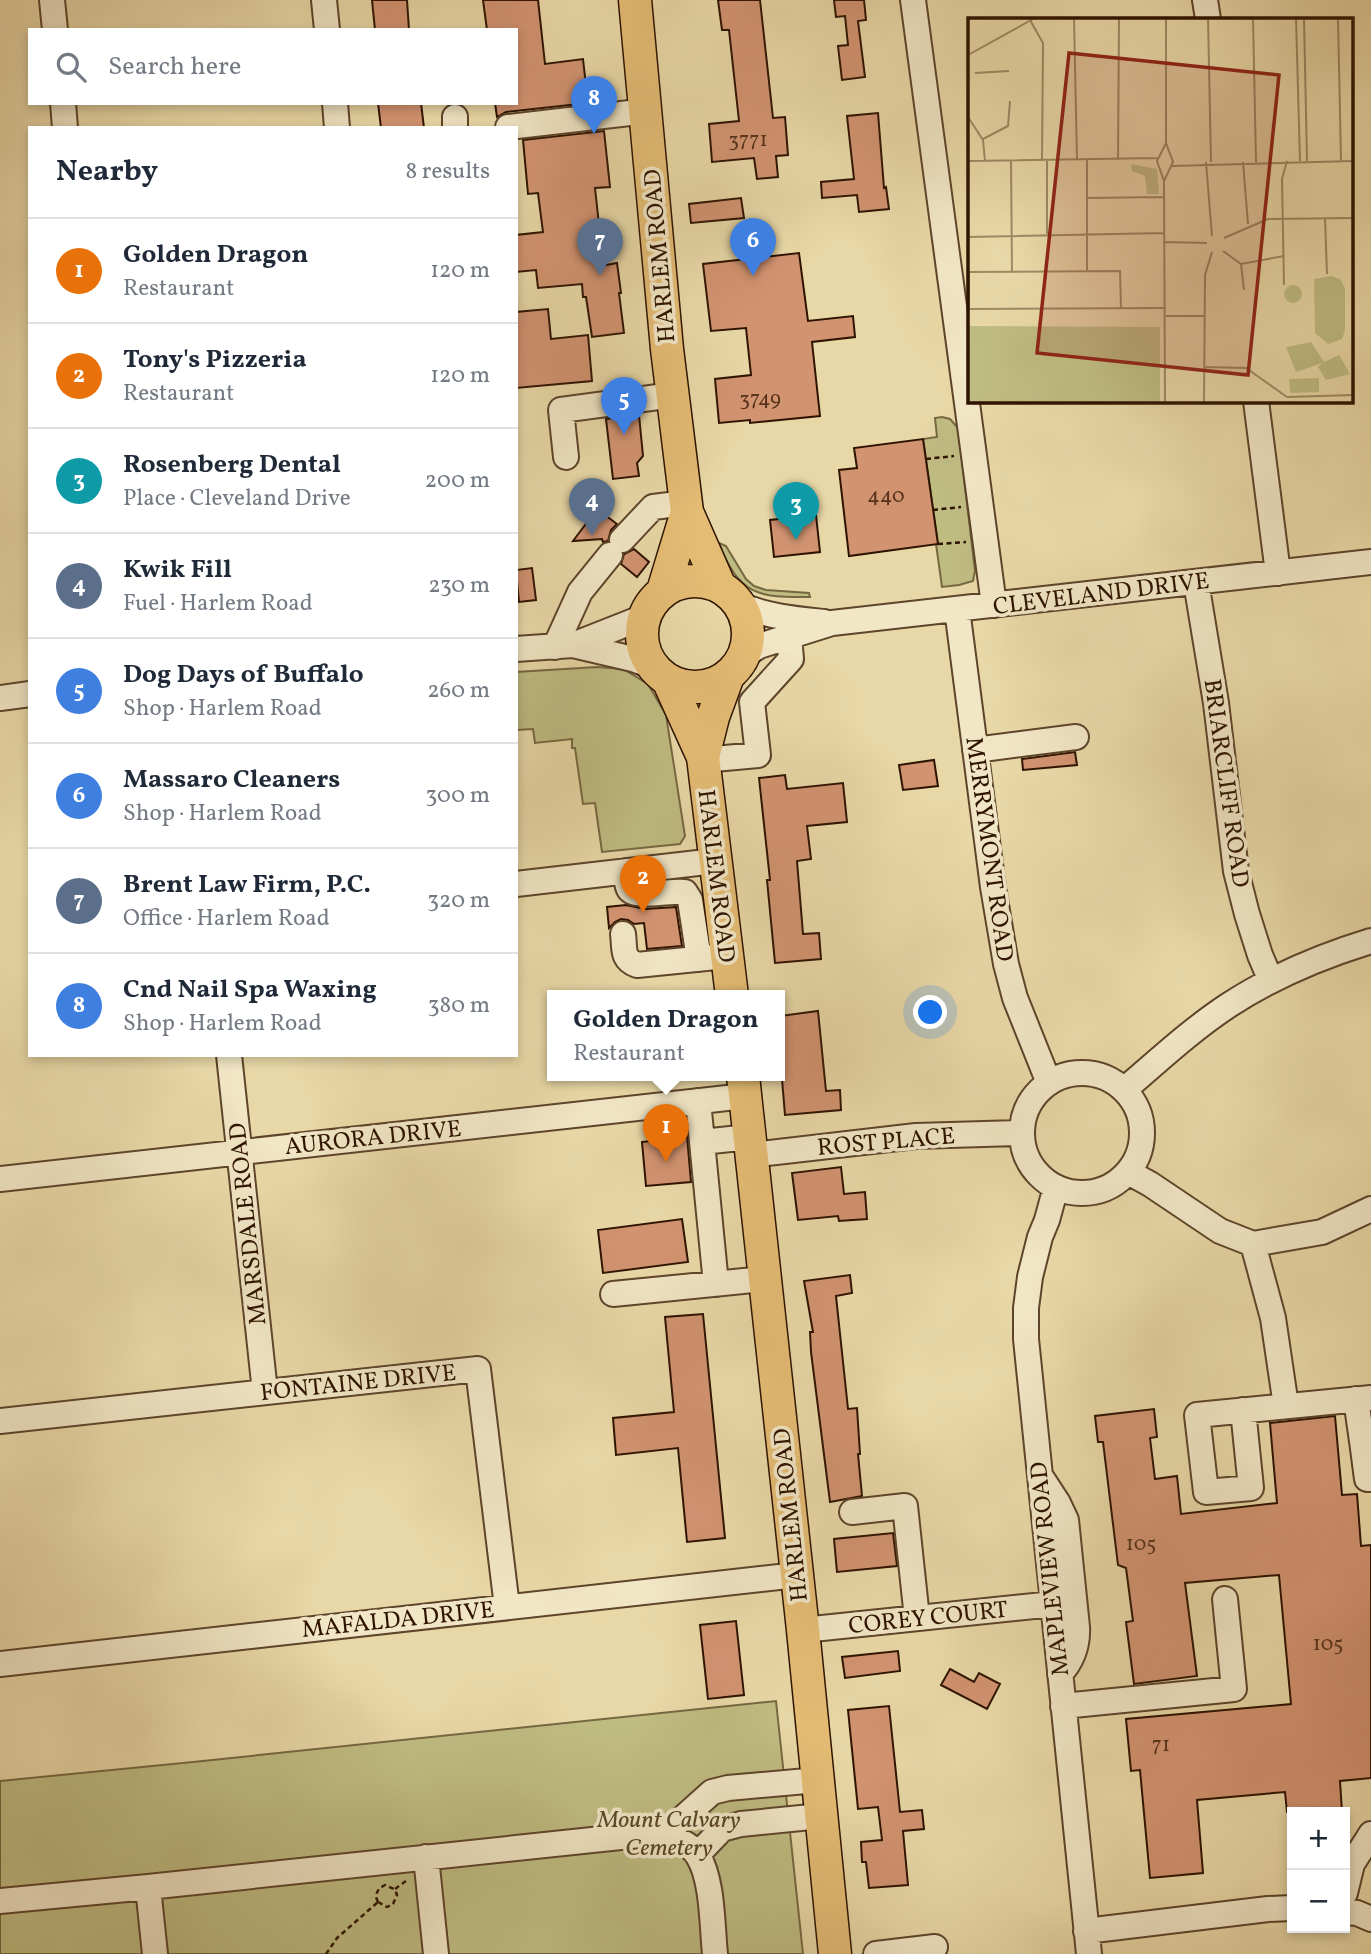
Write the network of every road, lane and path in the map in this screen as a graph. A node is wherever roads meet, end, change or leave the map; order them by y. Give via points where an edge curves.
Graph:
1 (52, 0) edge
2 (324, 0) edge
3 (635, 0) edge
4 (913, 0) edge
5 (1205, 0) edge
6 (1208, 18) edge
7 (55, 28) edge
8 (327, 28) edge
9 (63, 105) edge
10 (335, 105) edge
11 (647, 111) junction
12 (65, 126) edge
13 (337, 126) edge
14 (517, 126) edge
15 (673, 395) junction
16 (1256, 402) edge
17 (961, 455) dead end
18 (566, 457) dead end
19 (926, 459) dead end
20 (967, 507) dead end
21 (687, 508) junction
22 (933, 510) dead end
23 (971, 542) dead end
24 (938, 544) dead end
25 (1371, 562) edge
26 (1278, 573) junction
27 (1196, 582) junction
28 (663, 592) junction
29 (729, 596) junction
30 (993, 605) junction
31 (957, 609) junction
32 (644, 617) junction
33 (832, 623) junction
34 (789, 636) junction
35 (564, 646) junction
36 (518, 649) edge
37 (736, 666) junction
38 (660, 673) junction
39 (28, 694) edge
40 (0, 698) edge
41 (1076, 737) dead end
42 (975, 750) junction
43 (703, 759) junction
44 (715, 861) junction
45 (626, 871) junction
46 (518, 884) edge
47 (623, 934) dead end
48 (1371, 941) edge
49 (713, 957) junction
50 (1271, 981) junction
51 (729, 990) edge
52 (229, 1057) edge
53 (1049, 1083) junction
54 (744, 1086) edge
55 (1124, 1090) junction
56 (698, 1101) junction
57 (1022, 1133) junction
58 (702, 1142) junction
59 (750, 1146) junction
60 (240, 1152) junction
61 (1128, 1172) junction
62 (0, 1179) edge
63 (1056, 1187) junction
64 (1371, 1209) edge
65 (1253, 1244) junction
66 (764, 1279) junction
67 (716, 1284) junction
68 (613, 1294) dead end
69 (265, 1392) junction
70 (1364, 1398) edge
71 (1286, 1406) junction
72 (1243, 1410) dead end
73 (0, 1421) edge
74 (1367, 1441) edge
75 (1040, 1476) junction
76 (1371, 1479) edge
77 (852, 1511) dead end
78 (797, 1575) junction
79 (1225, 1599) dead end
80 (1053, 1604) junction
81 (507, 1607) junction
82 (917, 1618) junction
83 (803, 1630) junction
84 (0, 1664) edge
85 (1060, 1674) junction
86 (1063, 1706) junction
87 (818, 1780) junction
88 (821, 1816) junction
89 (1371, 1834) edge
90 (664, 1836) junction
91 (698, 1854) junction
92 (426, 1857) junction
93 (1350, 1872) edge
94 (148, 1887) junction
95 (0, 1901) edge
96 (378, 1902) junction
97 (1287, 1908) edge
98 (1350, 1912) edge
99 (1371, 1919) edge
100 (1088, 1943) edge
101 (936, 1947) dead end
102 (155, 1954) edge
103 (326, 1954) edge
104 (436, 1954) edge
105 (715, 1954) edge
106 (835, 1954) edge
107 (876, 1954) edge

1 - 7 street
2 - 8 street
3 - 11 main road, HARLEM ROAD
4 - 30 street
5 - 6 street
9 - 12 street
10 - 13 street
11 - 14 street
11 - 15 main road, HARLEM ROAD
15 - 18 street via 561,410
15 - 21 main road, HARLEM ROAD
16 - 26 street
17 - 19 path
20 - 22 path
21 - 28 main road, HARLEM ROAD
21 - 29 main road, HARLEM ROAD
21 - 35 street via 653,507 616,547 580,592
23 - 24 path
25 - 26 street, CLEVELAND DRIVE
26 - 27 street, CLEVELAND DRIVE
27 - 30 street, CLEVELAND DRIVE
27 - 50 street, BRIARCLIFF ROAD via 1236,871
28 - 29 main road via 697,581
28 - 32 main road
29 - 33 street, CLEVELAND DRIVE via 752,611
29 - 37 main road via 745,616 748,629
30 - 31 street, CLEVELAND DRIVE
31 - 33 street, CLEVELAND DRIVE
31 - 42 street, MERRYMONT ROAD
32 - 35 street
32 - 38 main road via 643,648
33 - 34 street, CLEVELAND DRIVE
34 - 37 street, CLEVELAND DRIVE via 758,646
34 - 43 street via 791,659 752,702 758,755
35 - 36 street
35 - 38 street via 633,659
37 - 38 main road via 705,686 680,685
37 - 43 main road, HARLEM ROAD via 713,717
38 - 43 main road, HARLEM ROAD
39 - 40 street
41 - 42 street
42 - 53 street, MERRYMONT ROAD via 1006,964
43 - 44 main road, HARLEM ROAD
44 - 45 street
44 - 49 main road, HARLEM ROAD
45 - 46 street
45 - 49 street via 628,887 637,895 685,892
47 - 49 street via 628,962 637,965
48 - 50 street
49 - 51 main road, HARLEM ROAD
50 - 55 street via 1228,1006
52 - 60 street, MARSDALE ROAD
53 - 55 street via 1080,1073 1106,1078
53 - 57 street via 1034,1097
54 - 56 street, AURORA DRIVE
54 - 59 main road, HARLEM ROAD
55 - 61 street via 1136,1105 1142,1125 1139,1154
56 - 58 street
56 - 60 street, AURORA DRIVE
57 - 59 street, ROST PLACE
57 - 63 street via 1036,1172
58 - 59 street, ROST PLACE
58 - 67 street
59 - 66 main road, HARLEM ROAD
60 - 62 street, AURORA DRIVE
60 - 69 street, MARSDALE ROAD
61 - 63 street via 1098,1191 1077,1193
61 - 65 street via 1220,1231
63 - 75 street, MAPLEVIEW ROAD via 1030,1277 1026,1308
64 - 65 street via 1322,1231
65 - 71 street via 1273,1318
66 - 67 street
66 - 78 main road, HARLEM ROAD
67 - 68 street
69 - 73 street, FONTAINE DRIVE
69 - 81 street, FONTAINE DRIVE via 478,1369
70 - 71 street
70 - 74 street
71 - 72 street
74 - 76 street via 1367,1479
75 - 80 street, MAPLEVIEW ROAD
75 - 85 street via 1058,1503 1068,1534 1078,1639 1070,1663
77 - 82 street via 905,1506
78 - 81 street, MAFALDA DRIVE
78 - 83 main road, HARLEM ROAD
79 - 86 street via 1234,1689
80 - 82 street, COREY COURT
80 - 85 street, MAPLEVIEW ROAD
81 - 84 street, MAFALDA DRIVE
82 - 83 street, COREY COURT
83 - 87 main road, HARLEM ROAD
85 - 86 street, MAPLEVIEW ROAD
86 - 100 street, MAPLEVIEW ROAD
87 - 88 main road, HARLEM ROAD
87 - 90 street via 712,1792
88 - 91 street via 722,1829
88 - 106 main road, HARLEM ROAD
89 - 93 street
90 - 91 street
90 - 92 street
91 - 105 street via 707,1883
92 - 94 street
92 - 104 street
94 - 95 street
94 - 102 street
96 - 96 path via 379,1889 385,1885 395,1889 393,1904
96 - 103 path via 337,1938
97 - 100 street
98 - 99 street
101 - 107 street

